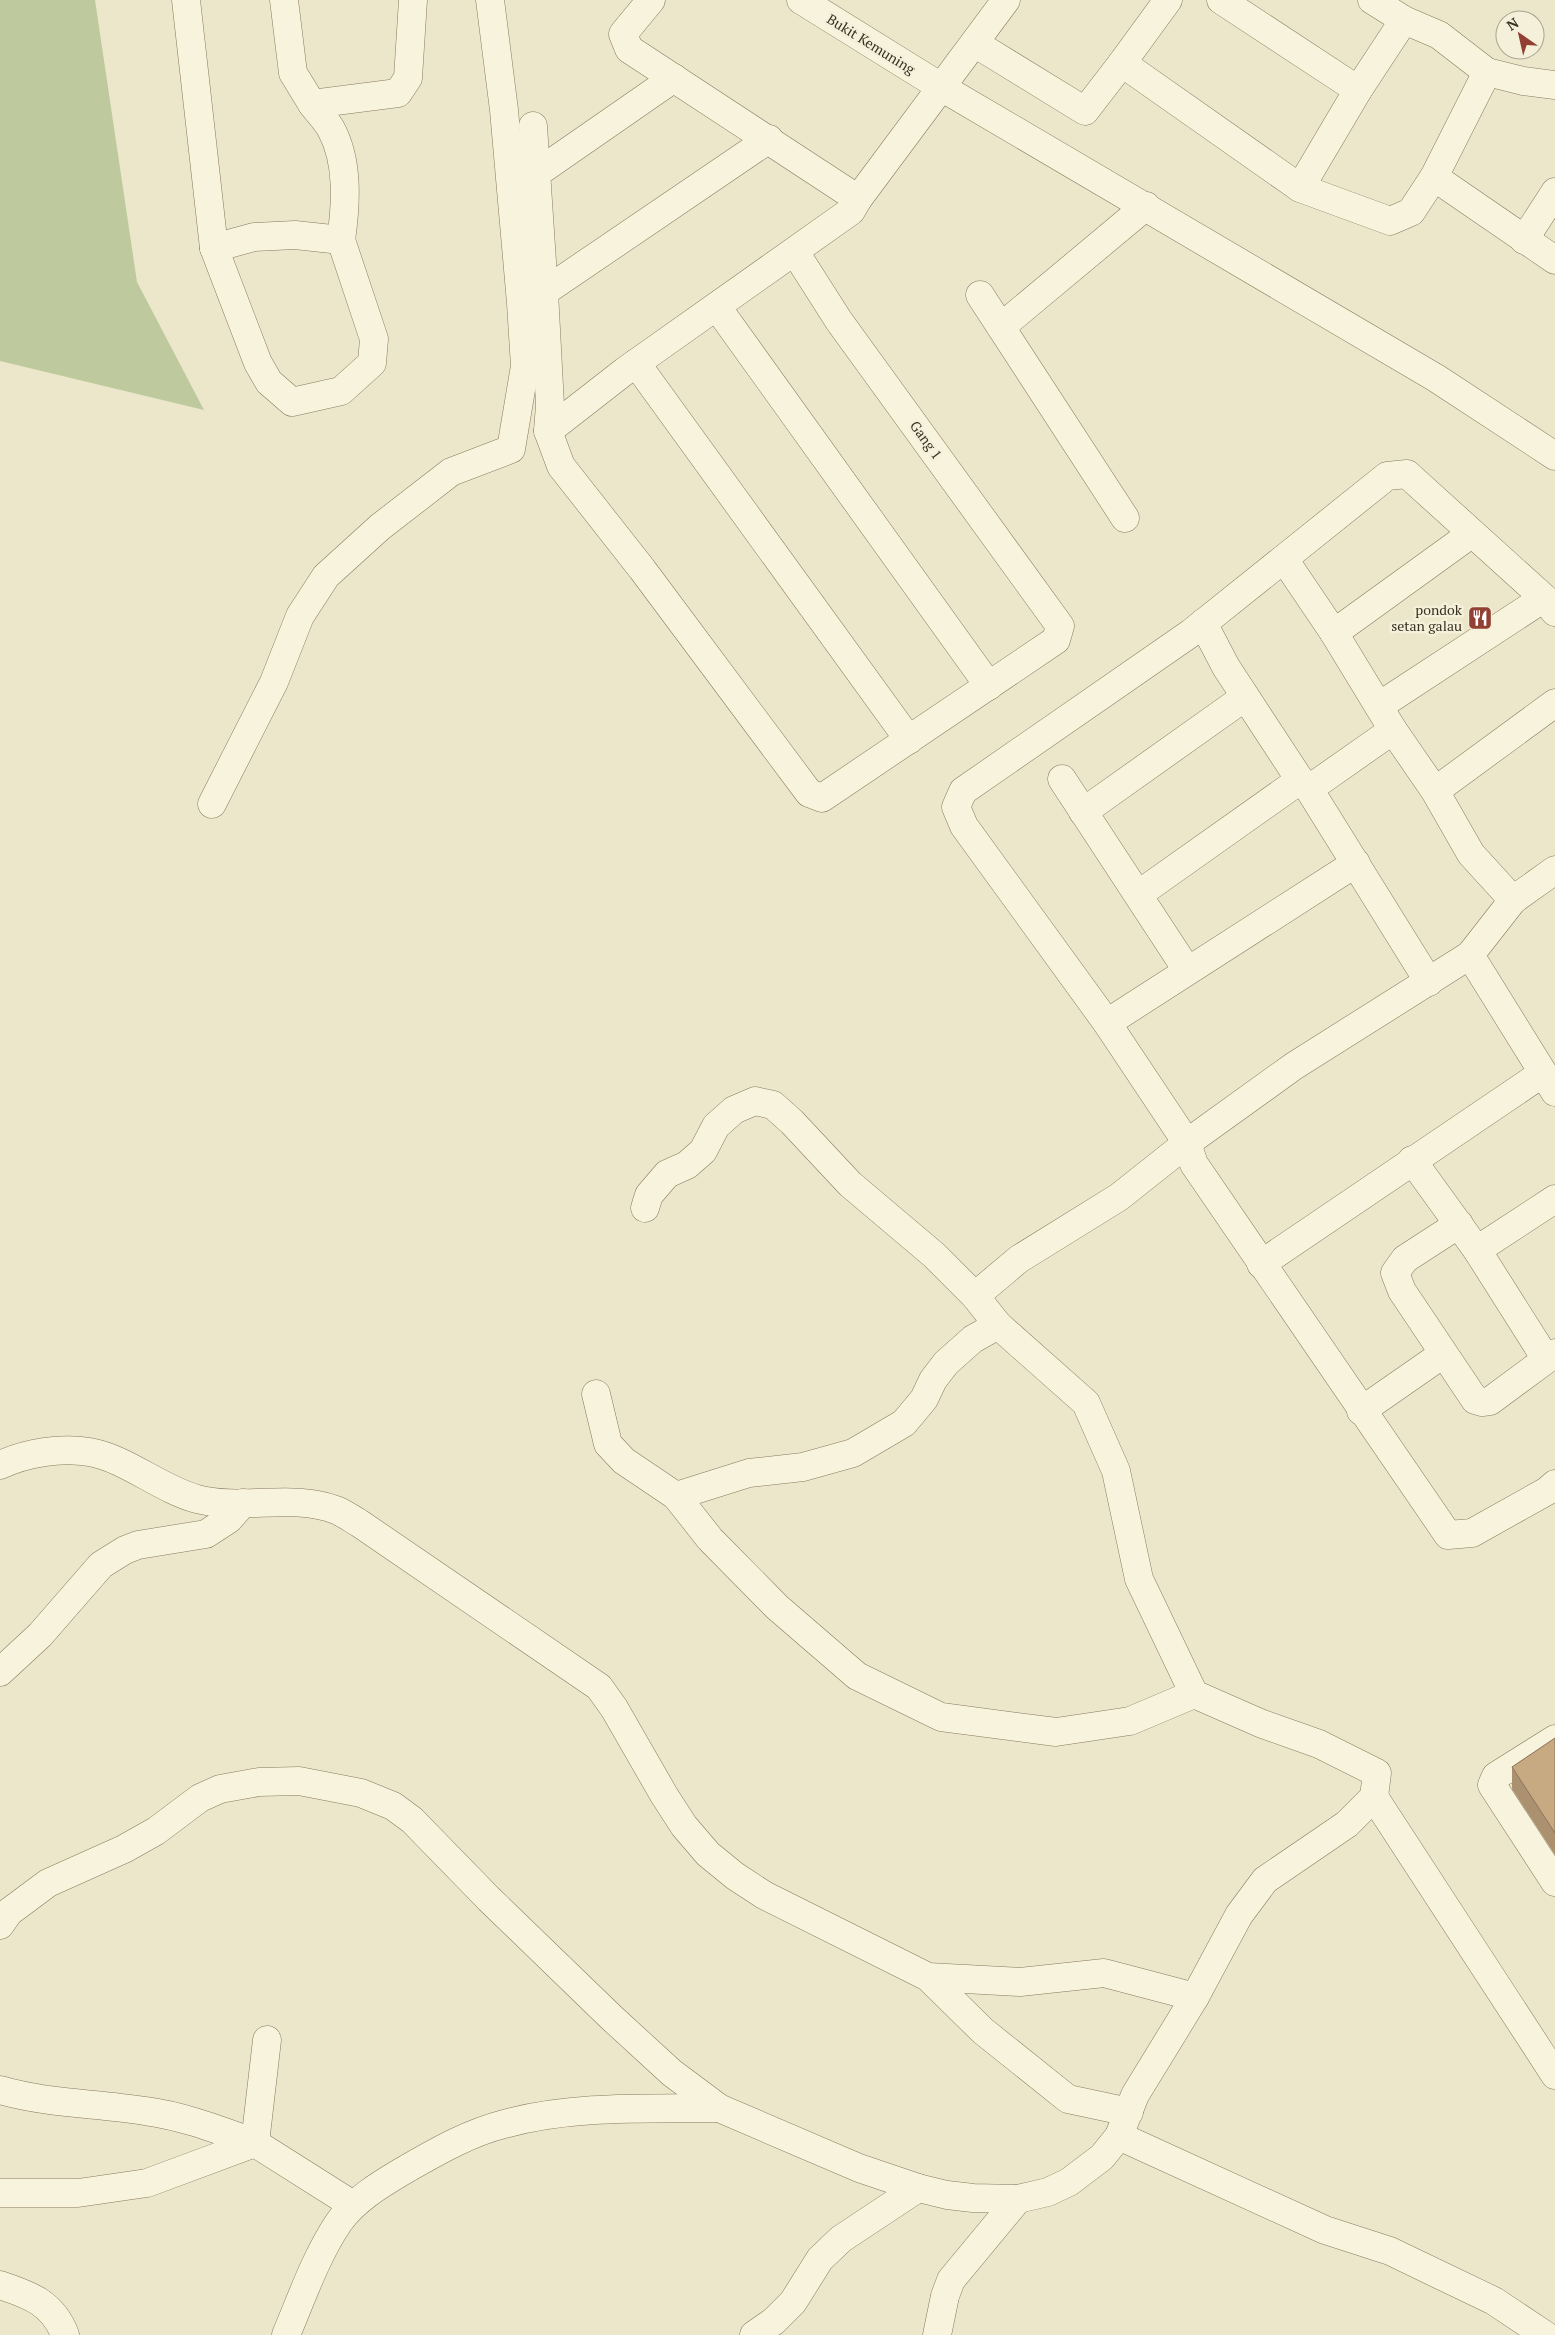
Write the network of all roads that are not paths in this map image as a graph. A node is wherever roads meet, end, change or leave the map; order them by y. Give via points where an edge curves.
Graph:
1 (186, 0) edge
2 (284, 0) edge
3 (413, 0) edge
4 (490, 0) edge
5 (651, 0) edge
6 (801, 0) edge
7 (1006, 0) edge
8 (1168, 0) edge
9 (1221, 0) edge
10 (1372, 0) edge
11 (1404, 20) junction
12 (976, 44) junction
13 (1122, 63) junction
14 (1488, 72) junction
15 (674, 78) junction
16 (1555, 85) edge
17 (941, 87) junction
18 (1358, 90) junction
19 (312, 104) junction
20 (533, 126) dead end
21 (769, 139) junction
22 (537, 173) junction
23 (1434, 177) junction
24 (1300, 188) junction
25 (1555, 192) edge
26 (858, 199) junction
27 (1146, 206) junction
28 (341, 240) junction
29 (1524, 240) junction
30 (214, 248) junction
31 (795, 252) junction
32 (1555, 260) edge
33 (544, 292) junction
34 (980, 295) dead end
35 (717, 307) junction
36 (1001, 327) junction
37 (636, 363) junction
38 (548, 431) junction
39 (1555, 456) edge
40 (1125, 518) dead end
41 (1471, 534) junction
42 (1284, 559) junction
43 (1550, 605) edge
44 (1203, 623) junction
45 (1334, 633) junction
46 (989, 686) junction
47 (1245, 697) junction
48 (1555, 703) edge
49 (1379, 706) junction
50 (1393, 730) junction
51 (909, 740) junction
52 (1062, 779) dead end
53 (1304, 784) junction
54 (1435, 791) junction
55 (212, 804) dead end
56 (1083, 812) junction
57 (1356, 864) junction
58 (1555, 870) edge
59 (1139, 894) junction
60 (1513, 900) junction
61 (1470, 955) junction
62 (1187, 970) junction
63 (1430, 982) junction
64 (1107, 1023) junction
65 (1549, 1082) edge
66 (1187, 1143) junction
67 (1412, 1160) junction
68 (1555, 1199) edge
69 (645, 1208) dead end
70 (1458, 1224) junction
71 (1478, 1250) junction
72 (1262, 1264) junction
73 (975, 1296) junction
74 (998, 1326) junction
75 (1443, 1354) junction
76 (1551, 1356) edge
77 (596, 1394) dead end
78 (1361, 1411) junction
79 (0, 1465) edge
80 (1555, 1484) edge
81 (676, 1496) junction
82 (243, 1503) junction
83 (0, 1672) edge
84 (1194, 1694) junction
85 (1555, 1739) edge
86 (1374, 1797) junction
87 (1555, 1882) edge
88 (0, 1925) edge
89 (928, 1977) junction
90 (1195, 1997) junction
91 (267, 2040) dead end
92 (1555, 2075) edge
93 (0, 2090) edge
94 (719, 2108) junction
95 (1124, 2124) junction
96 (255, 2143) junction
97 (918, 2188) junction
98 (0, 2193) edge
99 (1018, 2198) junction
100 (353, 2206) junction
101 (0, 2285) edge
102 (65, 2335) edge
103 (286, 2335) edge
104 (754, 2335) edge
105 (937, 2335) edge
106 (1546, 2335) edge

1 - 30 street
2 - 19 street via 292,73
3 - 19 street via 408,78 398,93
4 - 55 street via 504,110 525,366 511,449 451,472 380,527 326,576 300,616 274,682
5 - 15 street via 623,34 629,50
6 - 17 street, Bukit Kemuning
7 - 12 street
8 - 13 street
9 - 18 street
10 - 11 street
11 - 14 street via 1440,35
11 - 18 street
12 - 13 street via 1085,111
12 - 17 street
13 - 24 street
14 - 16 street via 1523,82
14 - 23 street
15 - 21 street
15 - 22 street
17 - 26 street
17 - 27 street, Bukit Kemuning
18 - 24 street
19 - 28 street via 332,129 341,160 345,183
20 - 22 street
21 - 26 street
21 - 33 street
22 - 33 street
23 - 24 street via 1411,212 1390,221
23 - 29 street
25 - 29 street
26 - 31 street via 851,211
27 - 36 street
27 - 39 street, Bukit Kemuning via 1436,378
28 - 30 street via 295,235 254,237
28 - 30 street via 374,339 372,363 341,391 292,402 269,382 258,363
29 - 32 street
31 - 35 street
31 - 46 street, Gang 1 via 839,321 1060,626 1056,640
33 - 38 street via 550,405
34 - 36 street
35 - 37 street
35 - 46 street
36 - 40 street
37 - 38 street
37 - 51 street
38 - 51 street via 560,466 809,793 822,798
41 - 42 street via 1406,474 1387,476
41 - 43 street
41 - 45 street
42 - 44 street
42 - 45 street
43 - 49 street
44 - 47 street
44 - 64 street via 964,791 956,807 964,826
45 - 49 street
46 - 51 street
47 - 53 street
47 - 56 street
48 - 54 street
49 - 50 street
50 - 53 street
50 - 54 street
52 - 56 street
53 - 57 street
53 - 59 street
54 - 60 street via 1471,854
56 - 59 street
57 - 62 street
57 - 63 street
58 - 60 street
59 - 62 street
60 - 61 street
61 - 63 street
61 - 65 street
62 - 64 street
63 - 66 street via 1294,1066
64 - 66 street
65 - 67 street
66 - 72 street via 1194,1164
66 - 73 street via 1139,1183 1019,1259
67 - 70 street
67 - 72 street
68 - 71 street
69 - 73 street via 650,1195 667,1174 687,1165 703,1151 716,1126 734,1110 754,1101 773,1106 850,1184 934,1255
70 - 71 street
70 - 75 street via 1405,1259 1395,1273 1402,1291
71 - 76 street
72 - 78 street
73 - 74 street
74 - 81 street via 973,1339 946,1363 924,1399 904,1423 853,1453 803,1468 749,1474
74 - 84 street via 1086,1403 1116,1471 1139,1579
75 - 76 street via 1475,1400 1482,1402 1490,1401
75 - 78 street
77 - 81 street via 608,1444 624,1461
78 - 80 street via 1448,1535 1472,1533
79 - 82 street via 36,1454 66,1450 91,1452 196,1499
81 - 84 street via 710,1539 777,1607 857,1676 941,1717 1056,1732 1130,1721
82 - 83 street via 229,1519 206,1534 138,1545 101,1565 40,1635
82 - 89 street via 298,1502 337,1510 590,1679 606,1696 684,1826 708,1854 764,1895
84 - 86 street via 1318,1744 1377,1773
85 - 87 street via 1496,1776 1492,1785
86 - 90 street via 1347,1824 1265,1880 1240,1915
86 - 92 street
88 - 94 street via 10,1912 48,1884 156,1831 200,1798 220,1789 259,1782 299,1781 361,1793 393,1806 412,1820 612,2018 672,2073
89 - 90 street via 1020,1982 1104,1973
89 - 95 street via 983,2031 1068,2099
90 - 95 street via 1136,2095
91 - 96 street
93 - 96 street via 46,2101 144,2110 207,2125
94 - 97 street via 859,2168
94 - 100 street via 547,2114 502,2124 436,2152
95 - 99 street via 1102,2157 1069,2182 1048,2192
95 - 106 street via 1252,2198 1325,2230 1390,2251 1494,2301
96 - 98 street via 147,2183 78,2193
96 - 100 street
97 - 99 street via 973,2198
97 - 104 street via 841,2239 820,2258 793,2302
99 - 105 street via 951,2280
100 - 103 street via 323,2248
101 - 102 street via 34,2297 54,2314

